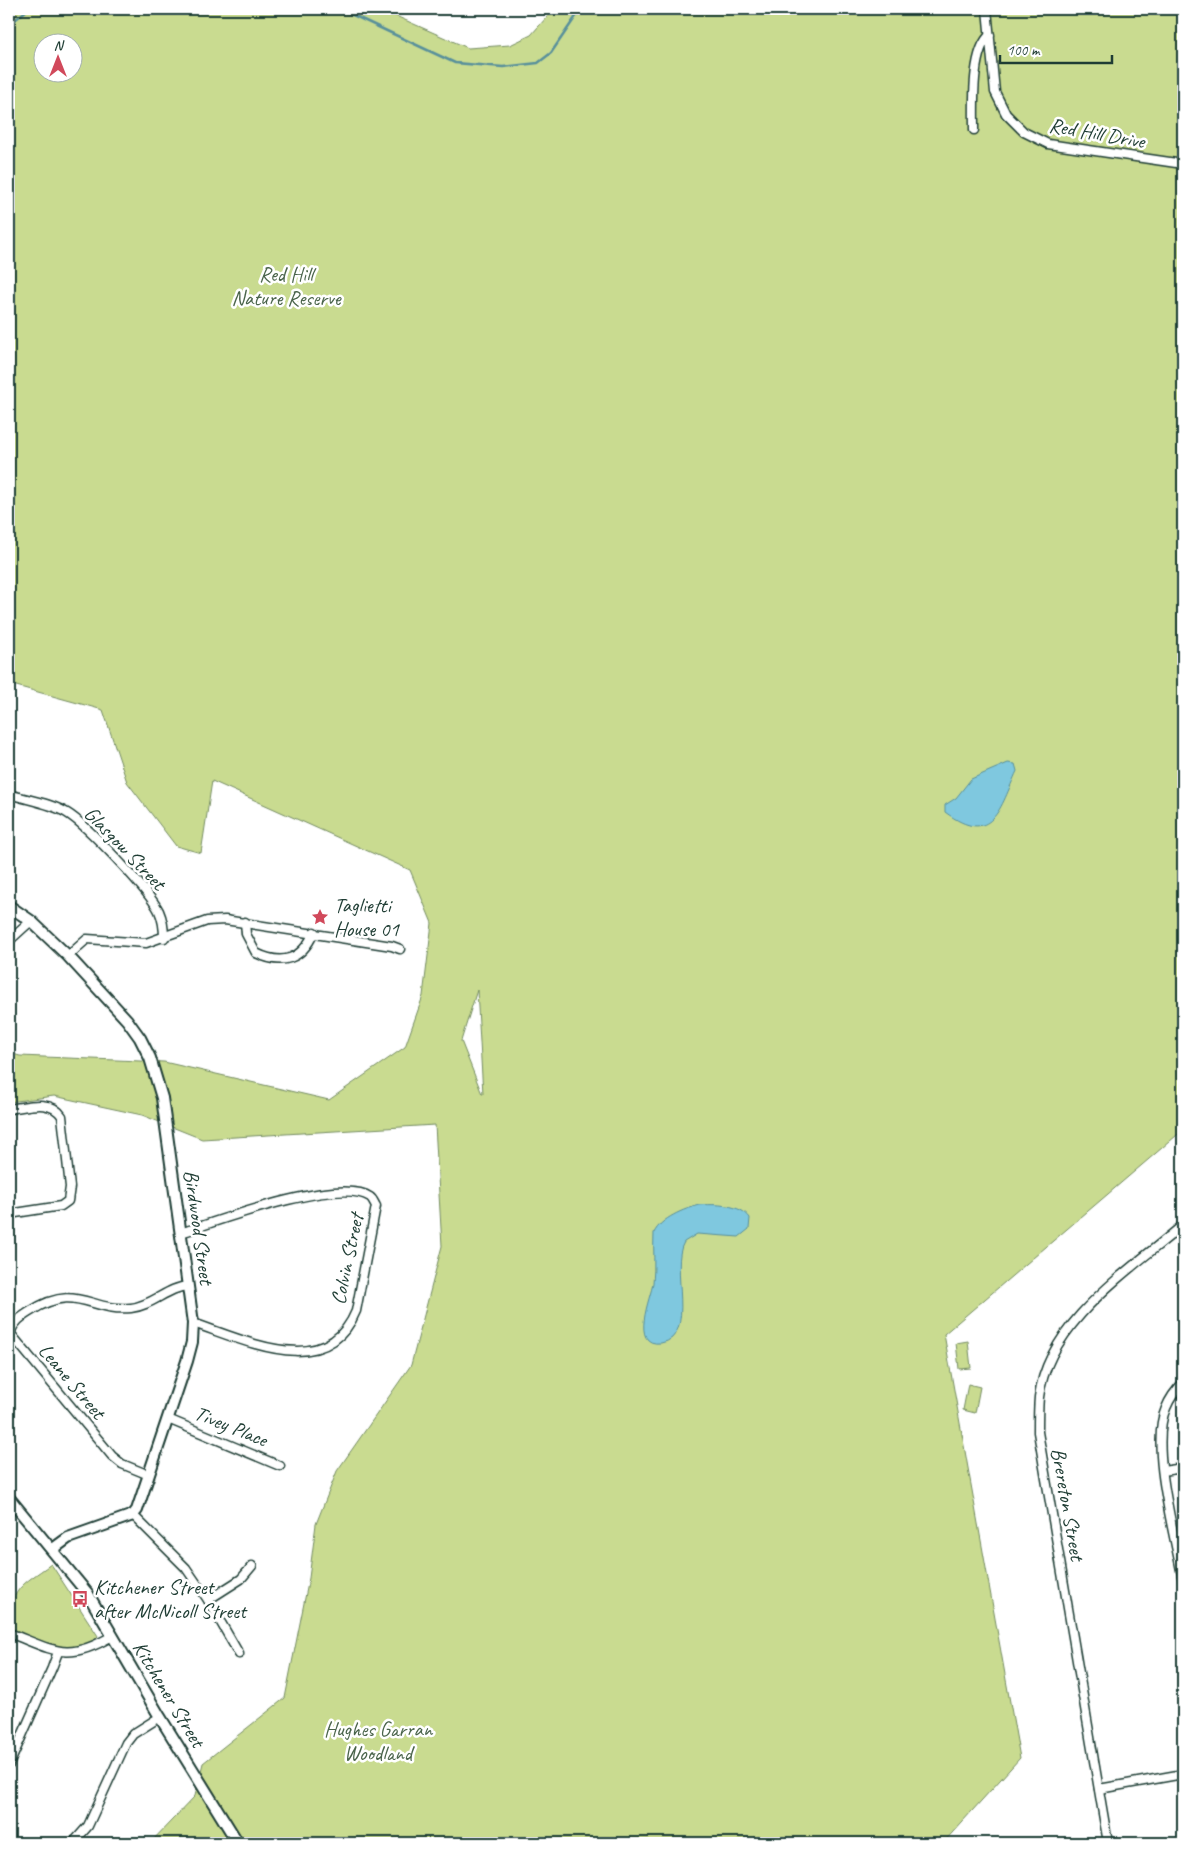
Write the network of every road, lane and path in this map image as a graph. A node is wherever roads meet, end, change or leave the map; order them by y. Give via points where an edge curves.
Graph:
1 (987, 9) edge
2 (990, 35) junction
3 (974, 130) dead end
4 (1183, 164) edge
5 (9, 794) edge
6 (9, 906) edge
7 (31, 921) junction
8 (245, 922) junction
9 (314, 932) junction
10 (164, 938) junction
11 (9, 941) edge
12 (400, 949) dead end
13 (68, 956) junction
14 (9, 1110) edge
15 (9, 1214) edge
16 (1183, 1225) edge
17 (181, 1233) junction
18 (188, 1286) junction
19 (193, 1323) junction
20 (1183, 1383) edge
21 (168, 1419) junction
22 (280, 1466) dead end
23 (1183, 1468) edge
24 (1163, 1471) junction
25 (149, 1476) junction
26 (9, 1498) edge
27 (133, 1515) junction
28 (53, 1549) junction
29 (252, 1566) dead end
30 (1182, 1570) edge
31 (1183, 1581) edge
32 (208, 1600) junction
33 (9, 1633) edge
34 (112, 1636) junction
35 (58, 1652) junction
36 (240, 1654) dead end
37 (160, 1717) junction
38 (9, 1765) edge
39 (1183, 1774) edge
40 (1099, 1789) junction
41 (74, 1843) edge
42 (238, 1843) edge
43 (1108, 1843) edge

1 - 2 street, Red Hill Drive
2 - 3 street via 983,42 976,74
2 - 4 street, Red Hill Drive via 997,98 1011,120 1030,137 1057,146
5 - 10 street, Glasgow Street via 52,806 84,826 150,897 163,920
6 - 7 street, Birdwood Street
7 - 11 street
7 - 13 street, Birdwood Street
8 - 9 street
8 - 9 street via 248,939 256,953 278,961 301,951
8 - 10 street via 207,921
9 - 12 street
10 - 13 street via 146,943 87,939
13 - 17 street, Birdwood Street via 127,1020 150,1058 162,1098
14 - 15 street via 48,1105 57,1108 62,1116 70,1187 68,1201 61,1206
16 - 40 street, Brereton Street via 1079,1315 1062,1336 1039,1396 1038,1432
17 - 18 street, Birdwood Street
17 - 19 street, Colvin Street via 252,1209 308,1195 362,1193 372,1198 376,1206 356,1311 342,1336 329,1345 314,1350 280,1350
18 - 19 street, Birdwood Street
18 - 25 street, Leane Street via 132,1308 117,1308 75,1297 62,1298 21,1317 10,1333 112,1456
19 - 21 street, Birdwood Street via 189,1355
20 - 24 street via 1165,1409 1161,1430
21 - 22 street, Tivey Place
21 - 25 street, Birdwood Street
23 - 24 street
24 - 30 street
25 - 27 street, Birdwood Street
26 - 28 street, Kitchener Street
27 - 28 street via 68,1538
27 - 32 street via 172,1553
28 - 34 street, Kitchener Street via 88,1594
29 - 32 street via 241,1579
30 - 31 street
32 - 36 street
33 - 35 street
34 - 35 street via 78,1652
34 - 37 street, Kitchener Street
35 - 38 street
37 - 41 street via 133,1734 126,1743 88,1826
37 - 42 street, Kitchener Street
39 - 40 street
40 - 43 street, Brereton Street

